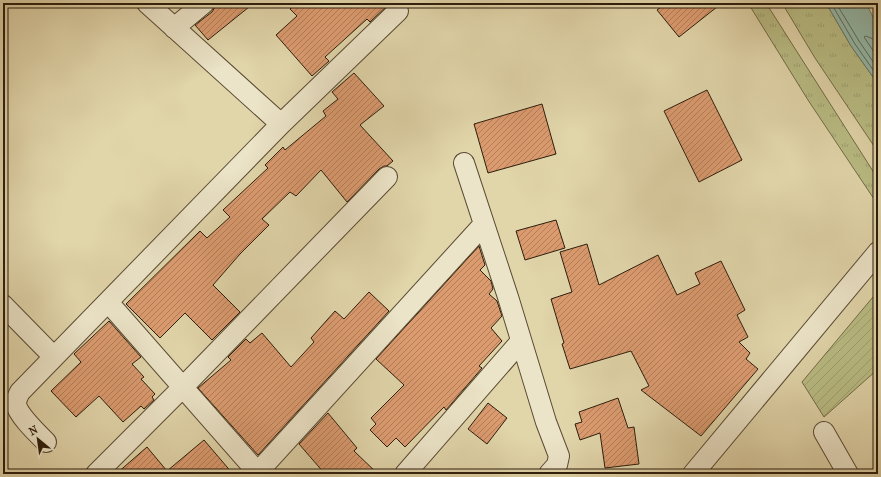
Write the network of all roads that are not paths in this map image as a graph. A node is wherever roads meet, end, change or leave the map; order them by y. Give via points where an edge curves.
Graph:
1 (146, 3) edge
2 (204, 3) edge
3 (398, 11) dead end
4 (174, 28) junction
5 (281, 124) junction
6 (464, 162) dead end
7 (386, 177) dead end
8 (484, 224) junction
9 (878, 252) edge
10 (108, 302) junction
11 (3, 305) edge
12 (521, 341) junction
13 (54, 357) junction
14 (183, 387) junction
15 (824, 432) dead end
16 (46, 442) dead end
17 (258, 473) edge
18 (96, 474) edge
19 (405, 474) edge
20 (549, 474) edge
21 (694, 474) edge
22 (848, 474) edge

1 - 4 street
2 - 4 street
3 - 5 street
4 - 5 street
5 - 10 street
6 - 8 street
7 - 14 street
8 - 12 street
8 - 17 street
9 - 21 street
10 - 13 street
10 - 14 street
11 - 13 street
12 - 19 street
12 - 20 street via 559,456 557,465
13 - 16 street via 16,398 19,412
14 - 17 street
14 - 18 street
15 - 22 street

